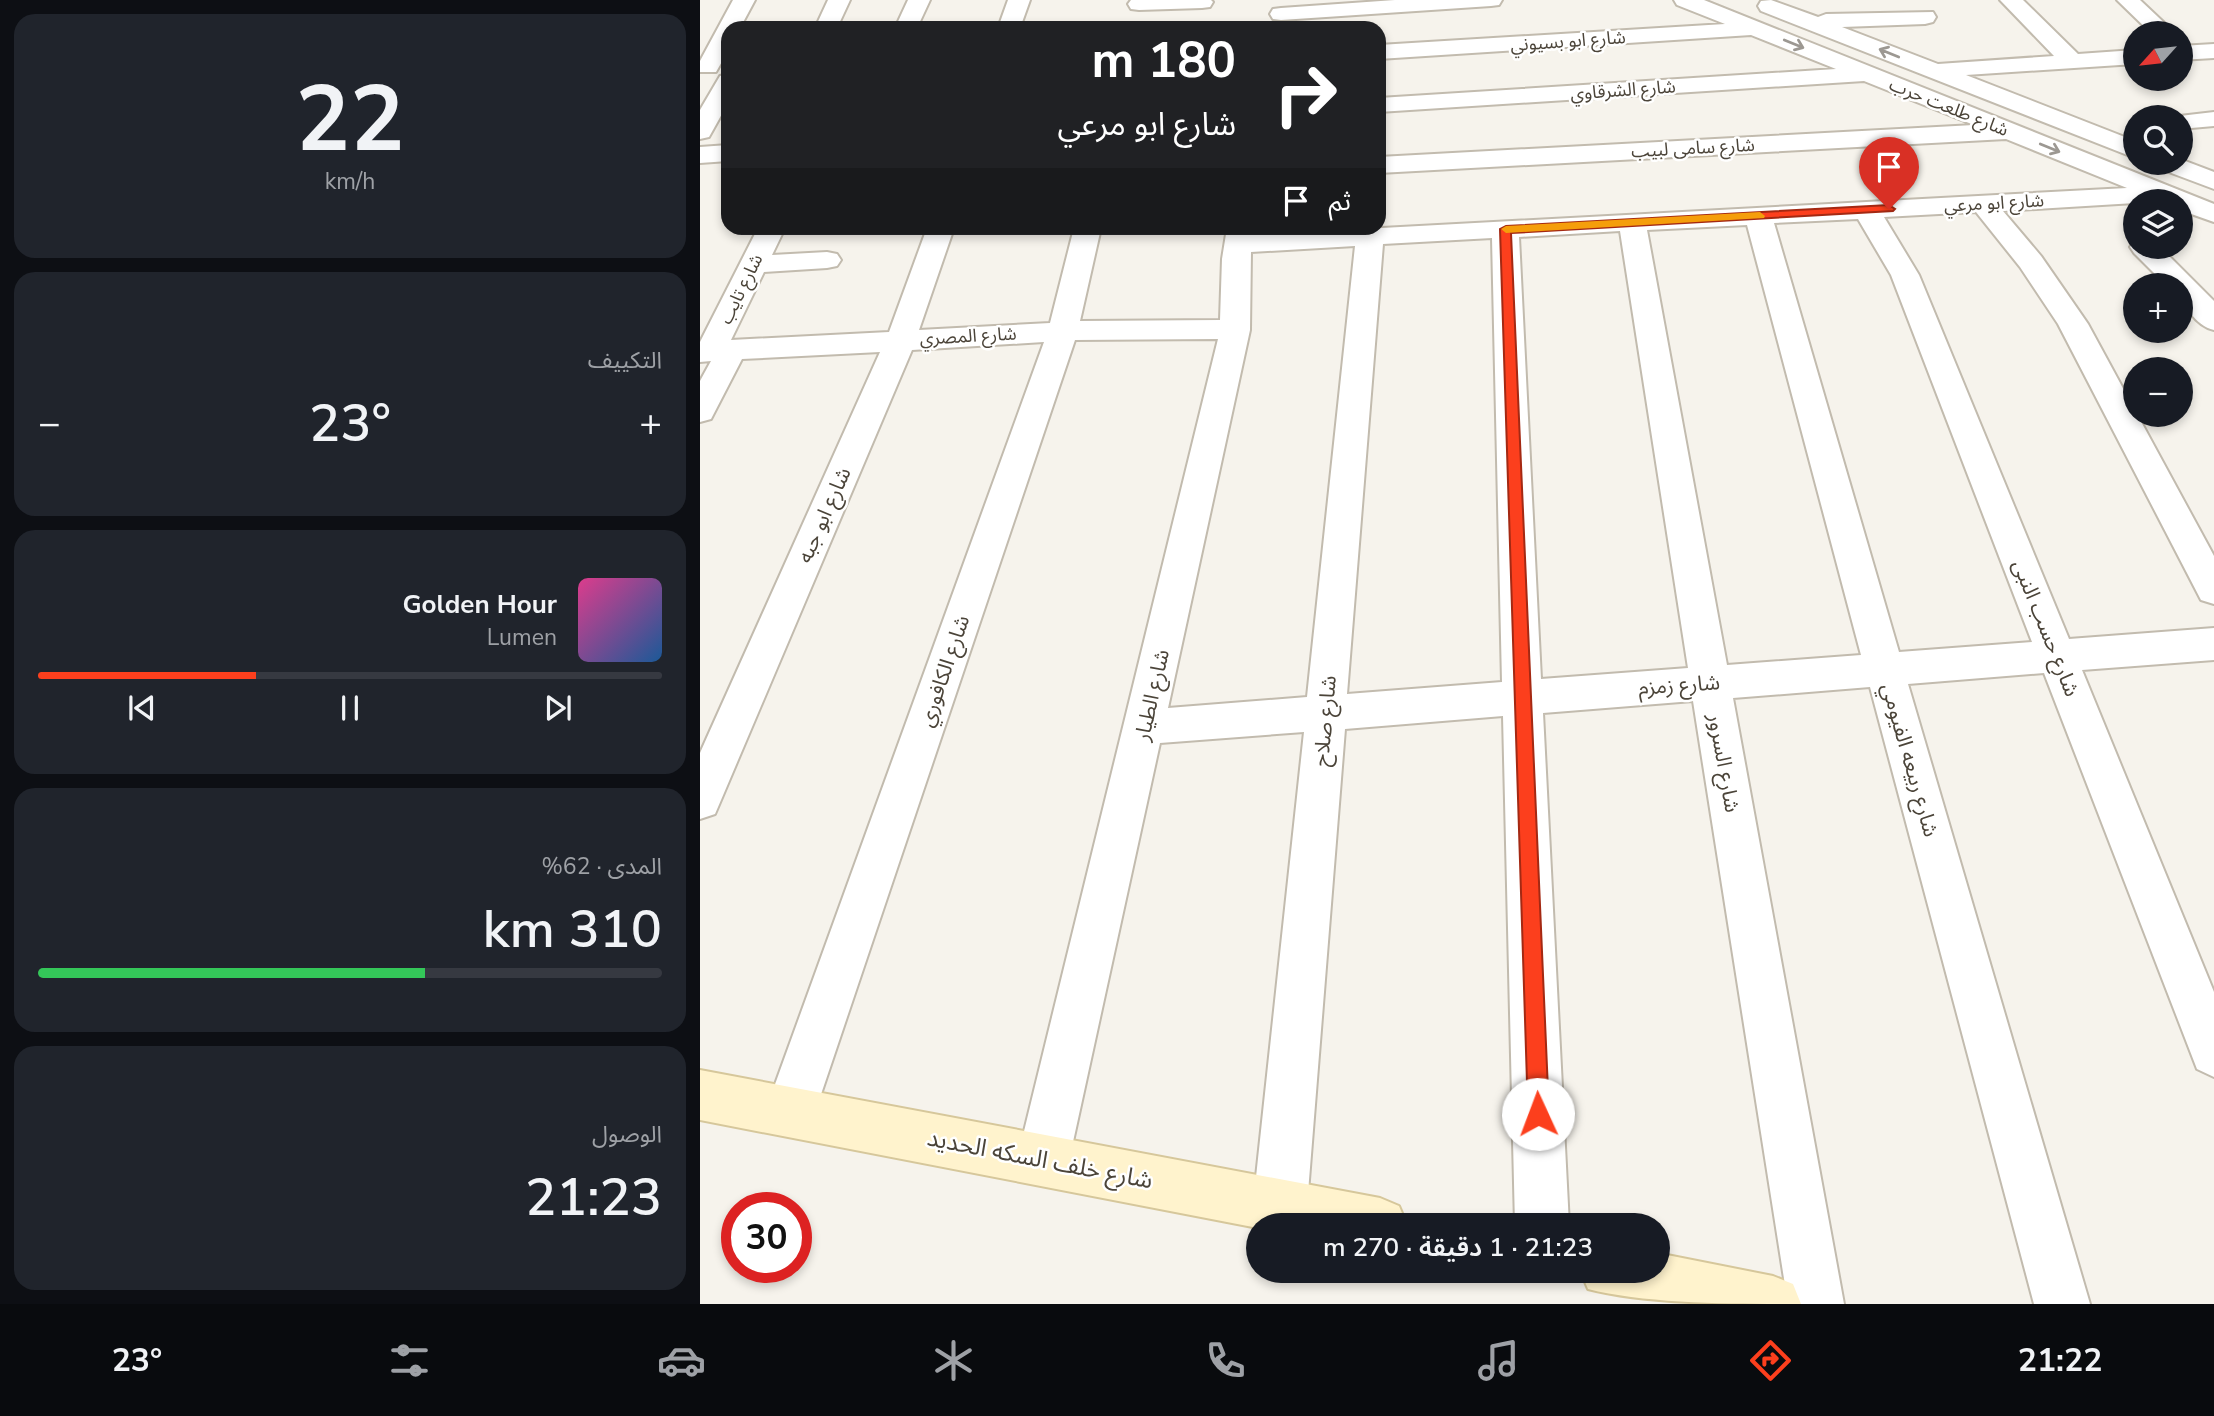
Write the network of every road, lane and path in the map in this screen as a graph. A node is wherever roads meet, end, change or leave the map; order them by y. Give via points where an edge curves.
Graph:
1 (744, 0) edge
2 (839, 0) edge
3 (919, 0) edge
4 (1018, 0) edge
5 (1491, 0) edge
6 (1685, 0) edge
7 (1755, 0) edge
8 (1910, 0) edge
9 (2011, 0) edge
10 (2128, 0) edge
11 (1139, 2) edge
12 (1202, 2) dead end
13 (1281, 14) edge
14 (1925, 18) junction
15 (733, 21) edge
16 (829, 21) edge
17 (909, 21) edge
18 (1011, 21) edge
19 (1135, 21) edge
20 (2152, 21) edge
21 (1811, 22) junction
22 (1756, 29) junction
23 (721, 47) edge
24 (2193, 51) edge
25 (2214, 51) edge
26 (1386, 52) edge
27 (2123, 58) edge
28 (2073, 61) junction
29 (712, 67) edge
30 (1971, 68) junction
31 (1868, 74) junction
32 (1942, 74) junction
33 (721, 94) edge
34 (1919, 95) junction
35 (1386, 105) edge
36 (2214, 120) edge
37 (2193, 121) edge
38 (2123, 125) edge
39 (2080, 128) junction
40 (2008, 131) junction
41 (700, 132) edge
42 (2123, 145) edge
43 (721, 154) edge
44 (700, 155) edge
45 (1386, 164) edge
46 (2193, 173) edge
47 (2214, 181) edge
48 (2152, 189) edge
49 (2123, 196) edge
50 (2089, 198) junction
51 (1983, 204) junction
52 (2193, 206) edge
53 (1866, 210) junction
54 (2214, 214) edge
55 (1758, 216) junction
56 (1632, 223) junction
57 (2123, 227) edge
58 (1506, 229) junction
59 (768, 235) edge
60 (938, 235) edge
61 (1085, 235) edge
62 (1239, 236) edge
63 (1370, 237) junction
64 (2156, 259) edge
65 (827, 260) dead end
66 (753, 264) junction
67 (2214, 321) edge
68 (1235, 330) junction
69 (1063, 331) junction
70 (901, 340) junction
71 (714, 351) edge
72 (700, 411) edge
73 (2214, 590) edge
74 (2214, 644) edge
75 (2057, 656) junction
76 (1884, 669) junction
77 (1710, 683) junction
78 (1523, 697) junction
79 (1326, 713) junction
80 (1145, 727) junction
81 (700, 800) edge
82 (2214, 1052) edge
83 (700, 1095) edge
84 (790, 1112) junction
85 (1043, 1160) junction
86 (1280, 1205) junction
87 (1320, 1213) edge
88 (1542, 1213) edge
89 (1670, 1283) edge
90 (1773, 1304) edge
91 (1816, 1304) edge
92 (2062, 1304) edge

1 - 15 street
2 - 16 street
3 - 17 street
4 - 18 street
5 - 13 street
6 - 22 street, شارع طلعت حرب
7 - 21 street, شارع طلعت حرب
8 - 14 street
9 - 28 street
10 - 20 street
11 - 12 street
11 - 19 street
14 - 21 street
14 - 30 street
32 -> 21 street, شارع طلعت حرب
22 - 26 street, شارع ابو بسيوني
22 -> 31 street, شارع طلعت حرب
23 - 29 street
24 - 25 street
27 - 28 street
28 - 30 street
30 - 32 street
31 - 34 street, شارع طلعت حرب
31 - 35 street, شارع الشرقاوي
32 - 34 street
32 - 39 street, شارع طلعت حرب
33 - 41 street
34 - 40 street, شارع طلعت حرب
36 - 37 street
38 - 39 street
39 - 42 street, شارع طلعت حرب
40 - 45 street, شارع سامى لبيب
40 -> 48 street, شارع طلعت حرب
43 - 44 street
46 - 47 street
49 - 50 street, شارع ابو مرعي
50 - 51 street, شارع ابو مرعي
50 - 57 street
51 - 53 street, شارع ابو مرعي
51 - 73 street via 2031,262 2073,324
52 - 54 street, شارع طلعت حرب
53 - 55 street, شارع ابو مرعي
53 - 75 street, شارع حسب النبى via 1905,275
55 - 56 street, شارع ابو مرعي
55 - 76 street, شارع ربيعه الفيومي
56 - 58 street, شارع ابو مرعي
56 - 77 street, شارع السرور
58 - 63 street, شارع ابو مرعي
58 - 78 street
59 - 66 street, شارع تايب
60 - 70 street, شارع ابو جبه
61 - 69 street, شارع الكافوري
62 - 63 street, شارع ابو مرعي
62 - 68 street, شارع الطيار
63 - 79 street, شارع صلاح
64 - 67 street
65 - 66 street
66 - 71 street, شارع تايب
68 - 69 street, شارع المصري
68 - 80 street, شارع الطيار
69 - 70 street, شارع المصري
69 - 84 street, شارع الكافوري
70 - 71 street, شارع المصري
70 - 81 street, شارع ابو جبه
71 - 72 street, شارع تايب
74 - 75 street, شارع زمزم
75 - 76 street, شارع زمزم
75 - 82 street, شارع حسب النبى
76 - 77 street, شارع زمزم
76 - 92 street, شارع ربيعه الفيومي
77 - 78 street, شارع زمزم
77 - 91 street, شارع السرور
78 - 79 street, شارع زمزم
78 - 88 street
79 - 80 street, شارع زمزم
79 - 86 street, شارع صلاح
80 - 85 street, شارع الطيار
83 - 84 street, شارع خلف السكه الحديد
84 - 85 street, شارع خلف السكه الحديد
85 - 86 street, شارع خلف السكه الحديد
86 - 87 street, شارع خلف السكه الحديد
89 - 90 street

